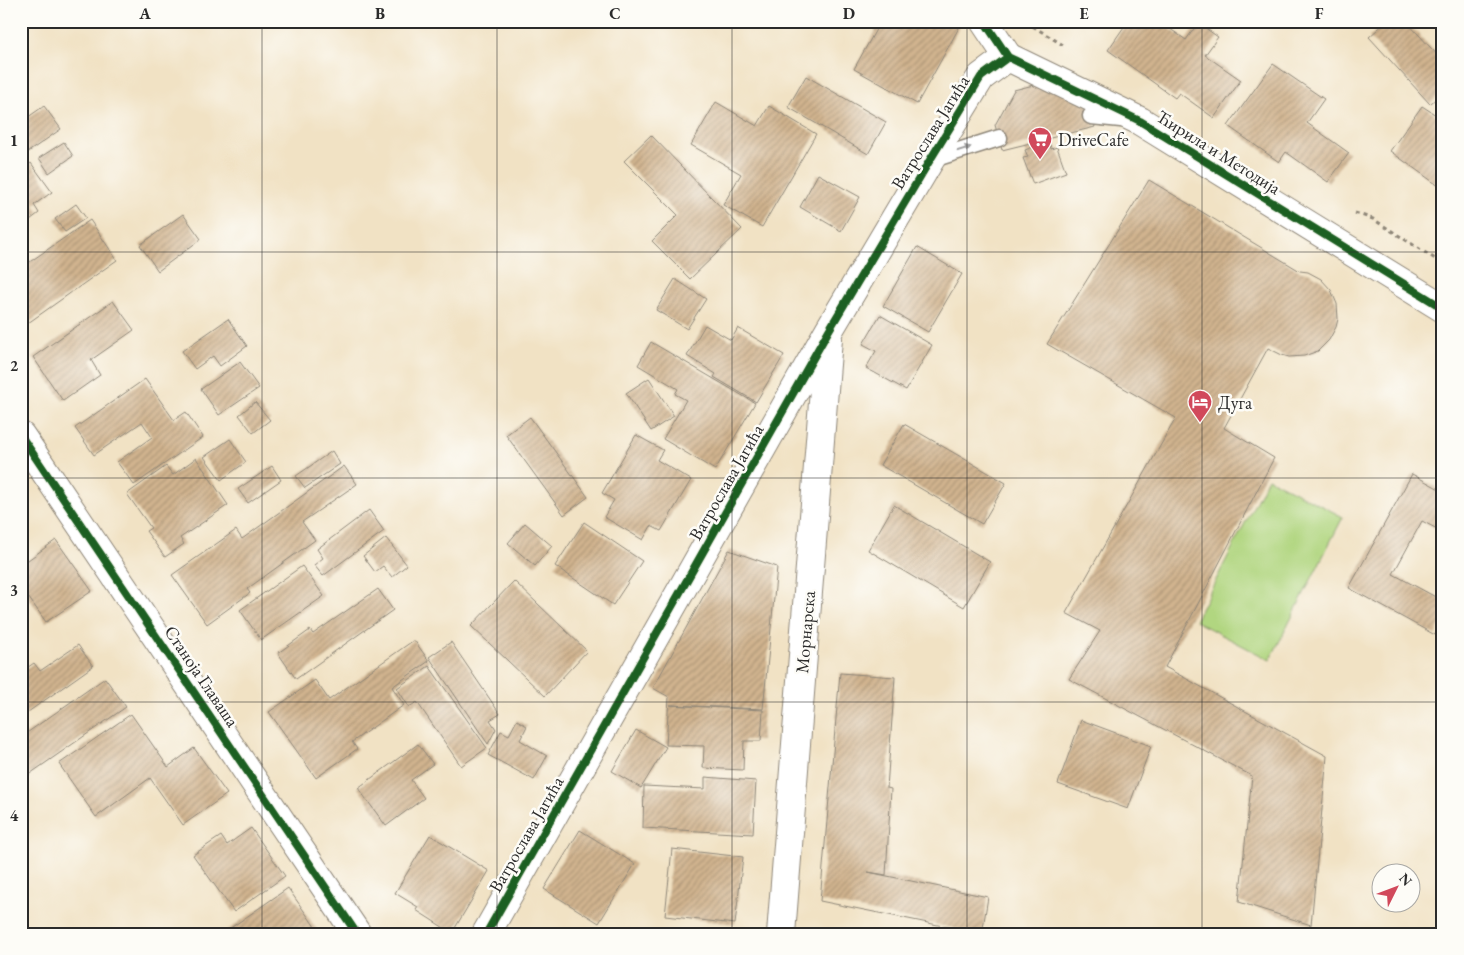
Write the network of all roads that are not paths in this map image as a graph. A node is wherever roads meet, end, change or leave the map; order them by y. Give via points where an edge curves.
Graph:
1 (984, 21) edge
2 (1008, 57) junction
3 (1091, 116) dead end
4 (1140, 121) junction
5 (999, 138) dead end
6 (930, 160) junction
7 (1443, 308) edge
8 (829, 330) junction
9 (21, 436) edge
10 (357, 934) edge
11 (486, 934) edge
12 (781, 934) edge

1 - 2 street
2 - 4 street, Ћирила и Методија
2 - 6 street, Ватрослава Јагића via 981,77
3 - 4 lane
4 - 7 street, Ћирила и Методија
6 -> 5 lane
6 - 8 street, Ватрослава Јагића
8 - 11 street, Ватрослава Јагића
8 - 12 street, Морнарска
9 - 10 street, Станоја Главаша

